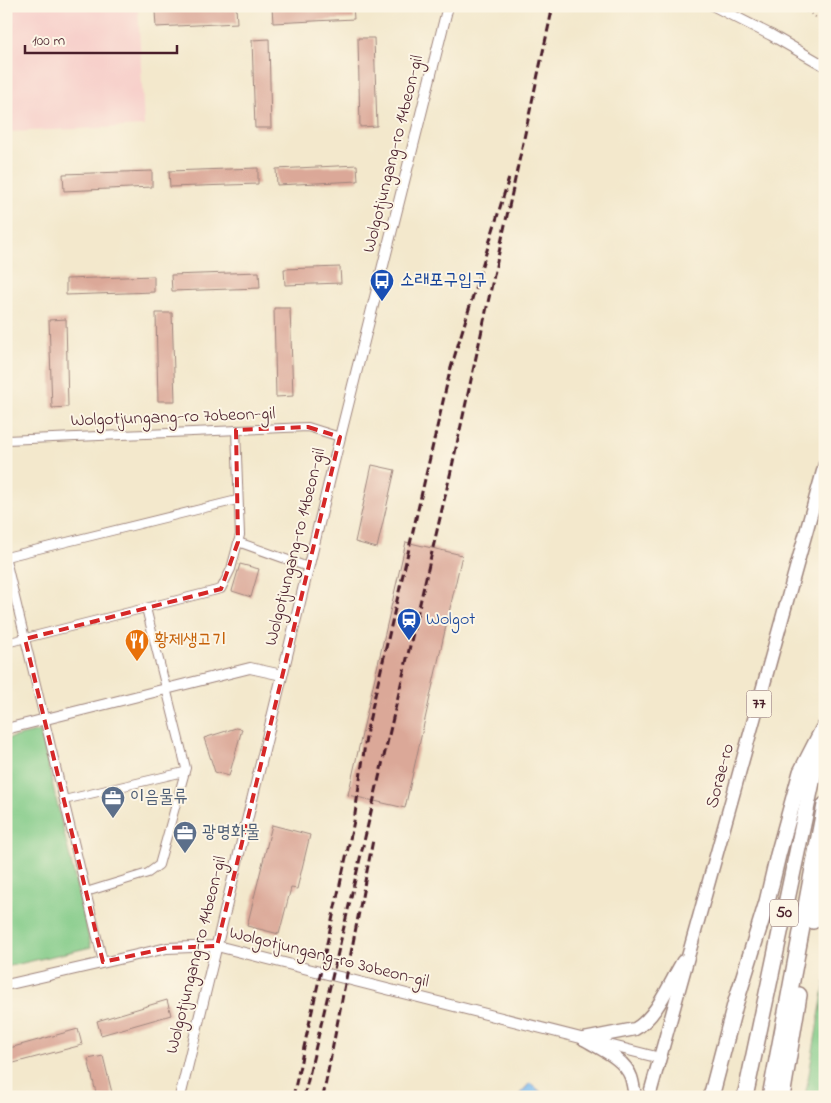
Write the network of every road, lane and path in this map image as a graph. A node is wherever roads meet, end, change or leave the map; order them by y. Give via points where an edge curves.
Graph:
1 (448, 6) edge
2 (714, 6) edge
3 (798, 6) edge
4 (825, 23) edge
5 (825, 66) edge
6 (236, 430) junction
7 (340, 437) junction
8 (6, 440) edge
9 (825, 464) edge
10 (237, 500) junction
11 (238, 542) junction
12 (6, 558) edge
13 (308, 567) junction
14 (146, 608) junction
15 (25, 639) junction
16 (6, 643) edge
17 (282, 675) junction
18 (166, 689) junction
19 (44, 720) junction
20 (824, 726) edge
21 (6, 729) edge
22 (184, 772) junction
23 (64, 800) junction
24 (825, 805) edge
25 (825, 867) edge
26 (86, 892) junction
27 (693, 944) junction
28 (217, 946) junction
29 (103, 962) junction
30 (6, 985) edge
31 (584, 1039) junction
32 (660, 1058) junction
33 (180, 1097) edge
34 (635, 1097) edge
35 (649, 1097) edge
36 (711, 1097) edge
37 (745, 1097) edge
38 (770, 1097) edge
39 (782, 1097) edge

1 - 7 street, Wolgotjungang-ro 14beon-gil
2 - 5 street
3 - 4 path
6 - 7 street, Wolgotjungang-ro 70beon-gil via 308,427
6 - 8 street, Wolgotjungang-ro 70beon-gil
6 - 10 street
7 - 13 street, Wolgotjungang-ro 14beon-gil
9 - 27 main road, Sorae-ro / 77
10 - 11 street
10 - 12 street
11 - 13 street
11 - 14 street via 231,569 221,589
12 - 15 street
13 - 17 street, Wolgotjungang-ro 14beon-gil
14 - 15 street
14 - 18 street
15 - 16 street
15 - 19 street
17 - 18 street via 250,668
17 - 28 street, Wolgotjungang-ro 14beon-gil
18 - 19 street
18 - 22 street via 186,768
19 - 21 street
19 - 23 street
20 - 36 highway via 801,772
20 - 37 highway, 50
22 - 23 street
22 - 26 street via 159,865 148,874
23 - 26 street
24 - 38 highway, 50
25 - 39 highway
26 - 29 street
27 - 31 main road via 650,1017 642,1025
27 - 32 main road, Sorae-ro / 77
28 - 29 street, Wolgotjungang-ro 30beon-gil via 166,948
28 - 31 street, Wolgotjungang-ro 30beon-gil
28 - 33 street, Wolgotjungang-ro 14beon-gil
29 - 30 street, Wolgotjungang-ro 30beon-gil
31 - 32 street, Wolgotjungang-ro 30beon-gil
31 - 34 main road via 628,1070
32 - 35 main road, Sorae-ro / 77

